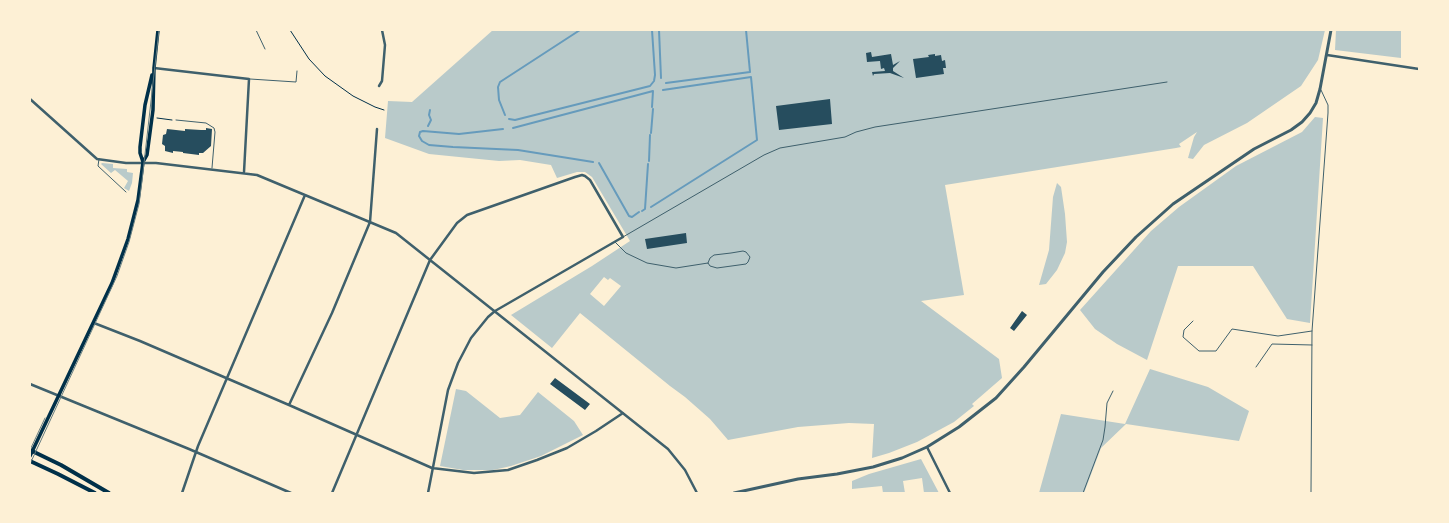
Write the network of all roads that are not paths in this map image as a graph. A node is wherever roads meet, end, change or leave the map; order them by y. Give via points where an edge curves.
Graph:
1 (158, 30) edge
2 (256, 30) edge
3 (382, 30) edge
4 (1331, 30) edge
5 (265, 49) dead end
6 (1327, 55) junction
7 (154, 68) junction
8 (1419, 69) edge
9 (297, 71) dead end
10 (249, 79) junction
11 (1167, 82) dead end
12 (379, 86) dead end
13 (1320, 88) junction
14 (30, 99) edge
15 (176, 120) dead end
16 (377, 129) dead end
17 (99, 159) junction
18 (143, 162) junction
19 (212, 169) junction
20 (244, 172) junction
21 (126, 192) dead end
22 (305, 195) junction
23 (370, 222) junction
24 (623, 237) junction
25 (615, 241) junction
26 (430, 260) junction
27 (708, 263) junction
28 (496, 311) junction
29 (1193, 321) dead end
30 (94, 323) junction
31 (1312, 331) junction
32 (1312, 345) junction
33 (1256, 367) dead end
34 (226, 378) junction
35 (30, 384) edge
36 (1113, 391) dead end
37 (59, 394) junction
38 (289, 405) junction
39 (623, 413) junction
40 (357, 435) junction
41 (927, 447) junction
42 (31, 450) edge
43 (196, 451) junction
44 (30, 456) edge
45 (30, 461) edge
46 (432, 468) junction
47 (95, 493) edge
48 (109, 493) edge
49 (182, 493) edge
50 (291, 493) edge
51 (332, 493) edge
52 (428, 493) edge
53 (697, 493) edge
54 (734, 493) edge
55 (950, 493) edge
56 (1083, 493) edge
57 (1310, 493) edge

1 - 7 main road
2 - 5 lane
3 - 12 street via 385,45 382,81
4 - 6 street
6 - 8 street
6 - 13 street
7 - 10 street
7 - 18 main road via 152,124 147,155
7 - 18 main road via 145,105 140,146
9 - 10 lane via 296,82
10 - 20 street
11 - 24 lane via 875,127 845,137 780,148
13 - 31 lane via 1328,104 1328,113
13 - 41 street via 1316,103 1302,122 1254,149 1189,192 1136,237 996,398 955,430
14 - 17 street
15 - 19 lane via 206,123 214,128
16 - 23 street
17 - 18 street via 126,163
17 - 21 lane via 98,166
18 - 19 street
18 - 30 main road via 138,200 128,240
19 - 20 street
20 - 22 street
22 - 23 street
22 - 34 street
23 - 26 street via 396,233
23 - 38 street via 332,313
24 - 25 street
24 - 26 street via 590,180 582,175 467,215 457,223
25 - 27 lane via 626,253 647,263 676,268
25 - 28 street
26 - 28 street
26 - 40 street
27 - 27 lane via 714,255 730,252 743,251 750,257 746,264 717,268
28 - 39 street
28 - 46 street via 471,338 455,369 448,390
29 - 31 lane via 1184,330 1183,337 1199,351 1216,351 1232,329 1278,336
30 - 34 street
30 - 37 main road
31 - 32 lane
32 - 33 lane via 1272,344
32 - 57 lane
34 - 38 street
34 - 43 street
35 - 37 street
36 - 56 lane via 1107,404 1102,440
37 - 42 main road
37 - 43 street
38 - 40 street
39 - 46 street via 567,448 508,470 474,473
39 - 53 street via 668,449 685,470
40 - 46 street
40 - 51 street
41 - 54 street via 873,467
41 - 55 street
42 - 44 main road
42 - 48 main road
43 - 49 street
43 - 50 street
45 - 47 main road
46 - 52 street

